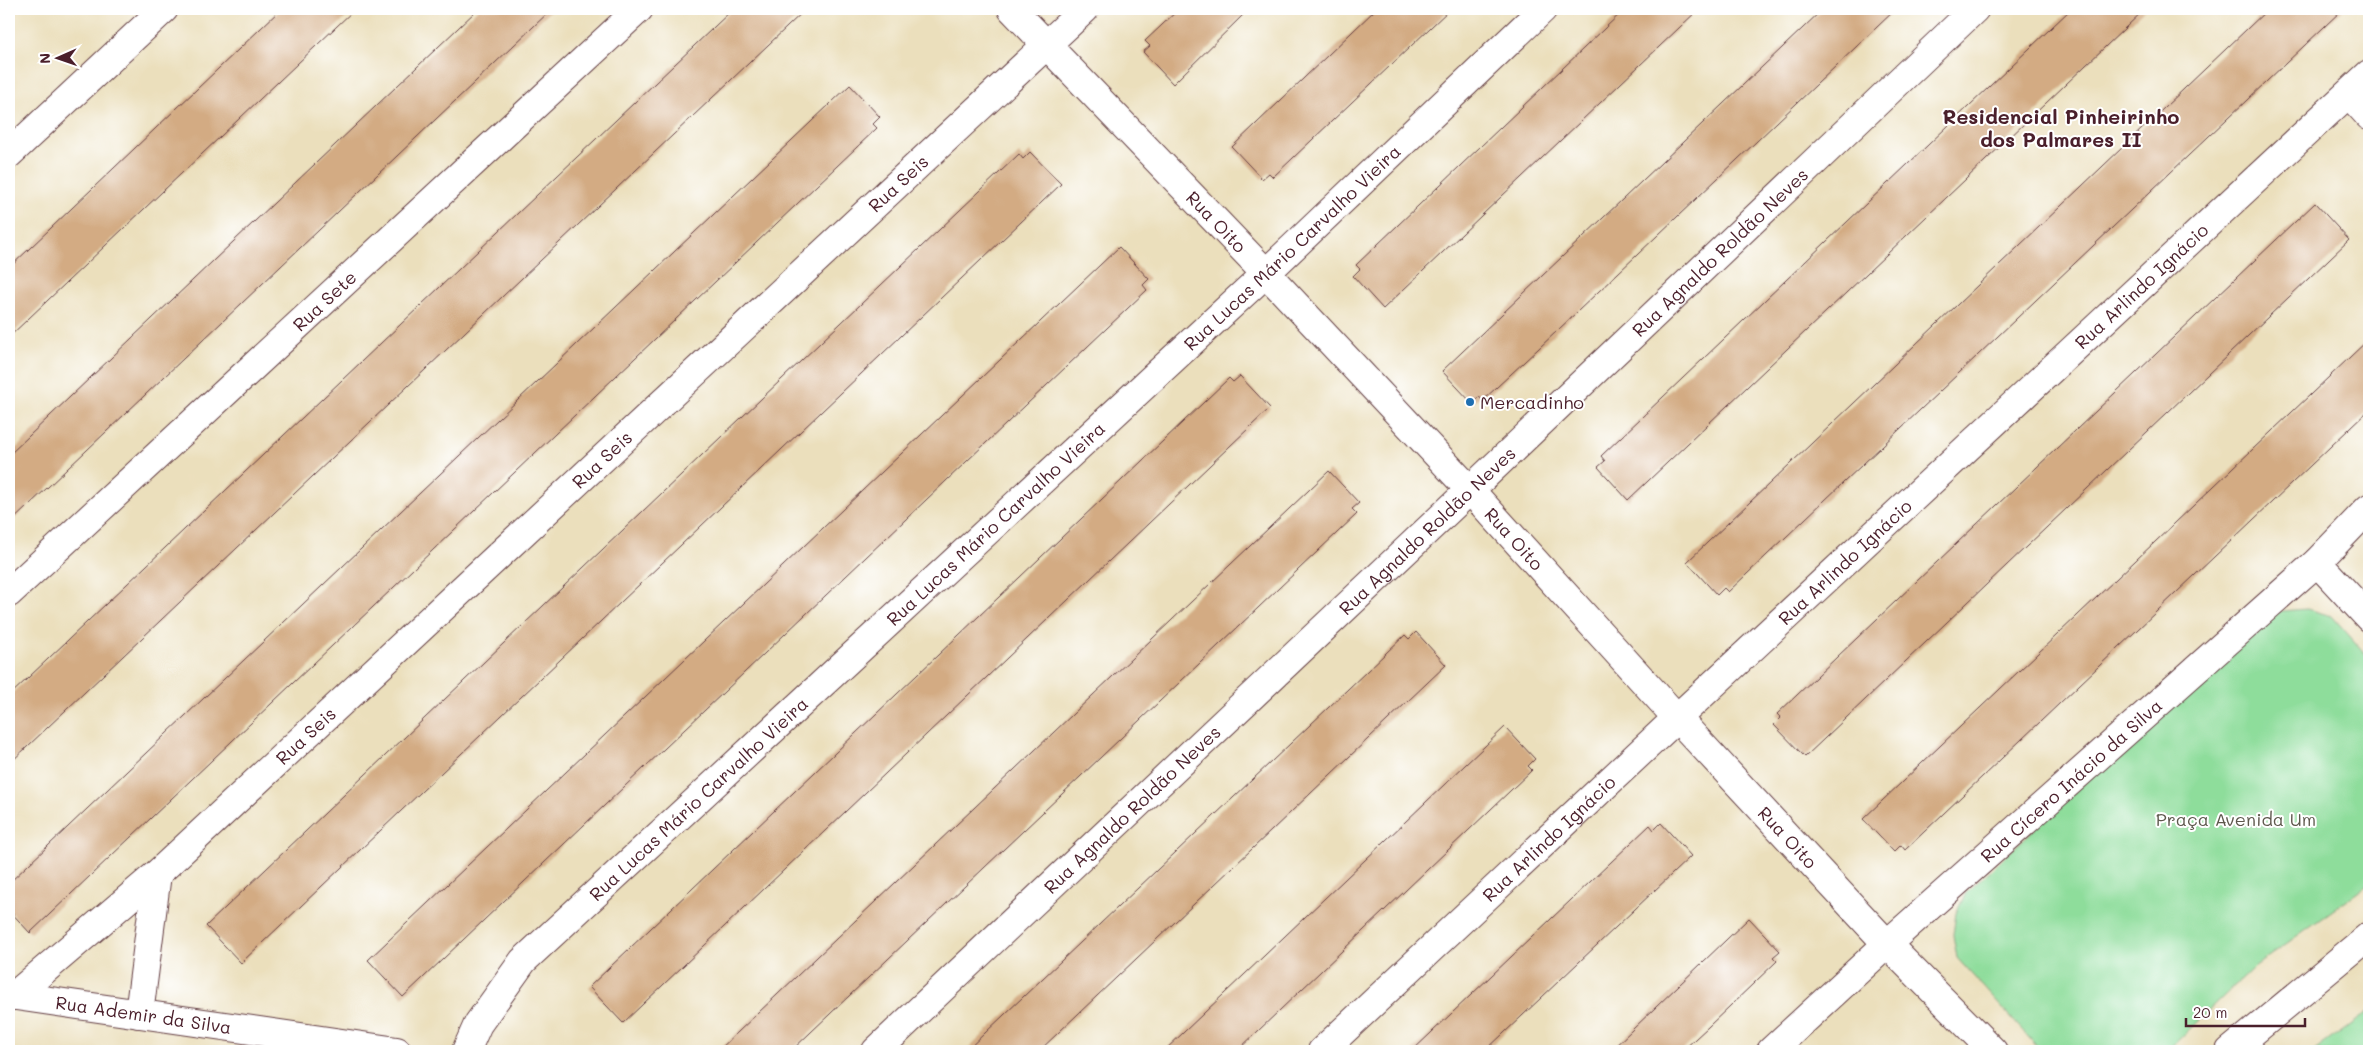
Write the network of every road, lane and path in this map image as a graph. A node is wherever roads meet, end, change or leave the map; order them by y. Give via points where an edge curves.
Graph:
1 (164, 9) edge
2 (639, 9) edge
3 (1012, 9) edge
4 (1085, 9) edge
5 (1543, 9) edge
6 (1975, 9) edge
7 (1047, 45) junction
8 (2369, 74) edge
9 (2349, 94) junction
10 (2369, 116) edge
11 (9, 154) edge
12 (1266, 273) junction
13 (1470, 490) junction
14 (2369, 508) edge
15 (2318, 562) junction
16 (9, 593) edge
17 (2369, 618) edge
18 (1677, 718) junction
19 (157, 874) junction
20 (2369, 936) edge
21 (1888, 944) junction
22 (11, 996) edge
23 (139, 1014) junction
24 (397, 1051) edge
25 (466, 1051) edge
26 (876, 1051) edge
27 (1322, 1051) edge
28 (1771, 1051) edge
29 (1993, 1051) edge
30 (2230, 1051) edge

1 - 11 street
2 - 16 street, Rua Sete
3 - 7 street, Rua Oito
4 - 7 street, Rua Seis
5 - 12 street, Rua Lucas Mário Carvalho Vieira
6 - 13 street, Rua Agnaldo Roldão Neves
7 - 12 street, Rua Oito
7 - 19 street, Rua Seis
8 - 9 street, Rua Arlindo Ignácio
9 - 10 street
9 - 18 street, Rua Arlindo Ignácio
12 - 13 street, Rua Oito
12 - 25 street, Rua Lucas Mário Carvalho Vieira via 523,961 478,1024
13 - 18 street, Rua Oito
13 - 26 street, Rua Agnaldo Roldão Neves
14 - 15 street, Rua Cícero Inácio da Silva
15 - 17 street
15 - 21 street, Rua Cícero Inácio da Silva
18 - 21 street, Rua Oito
18 - 27 street, Rua Arlindo Ignácio
19 - 22 street, Rua Seis
19 - 23 street
20 - 30 street
21 - 28 street, Rua Cícero Inácio da Silva
21 - 29 street, Rua Oito
22 - 23 street, Rua Ademir da Silva
23 - 24 street, Rua Ademir da Silva

